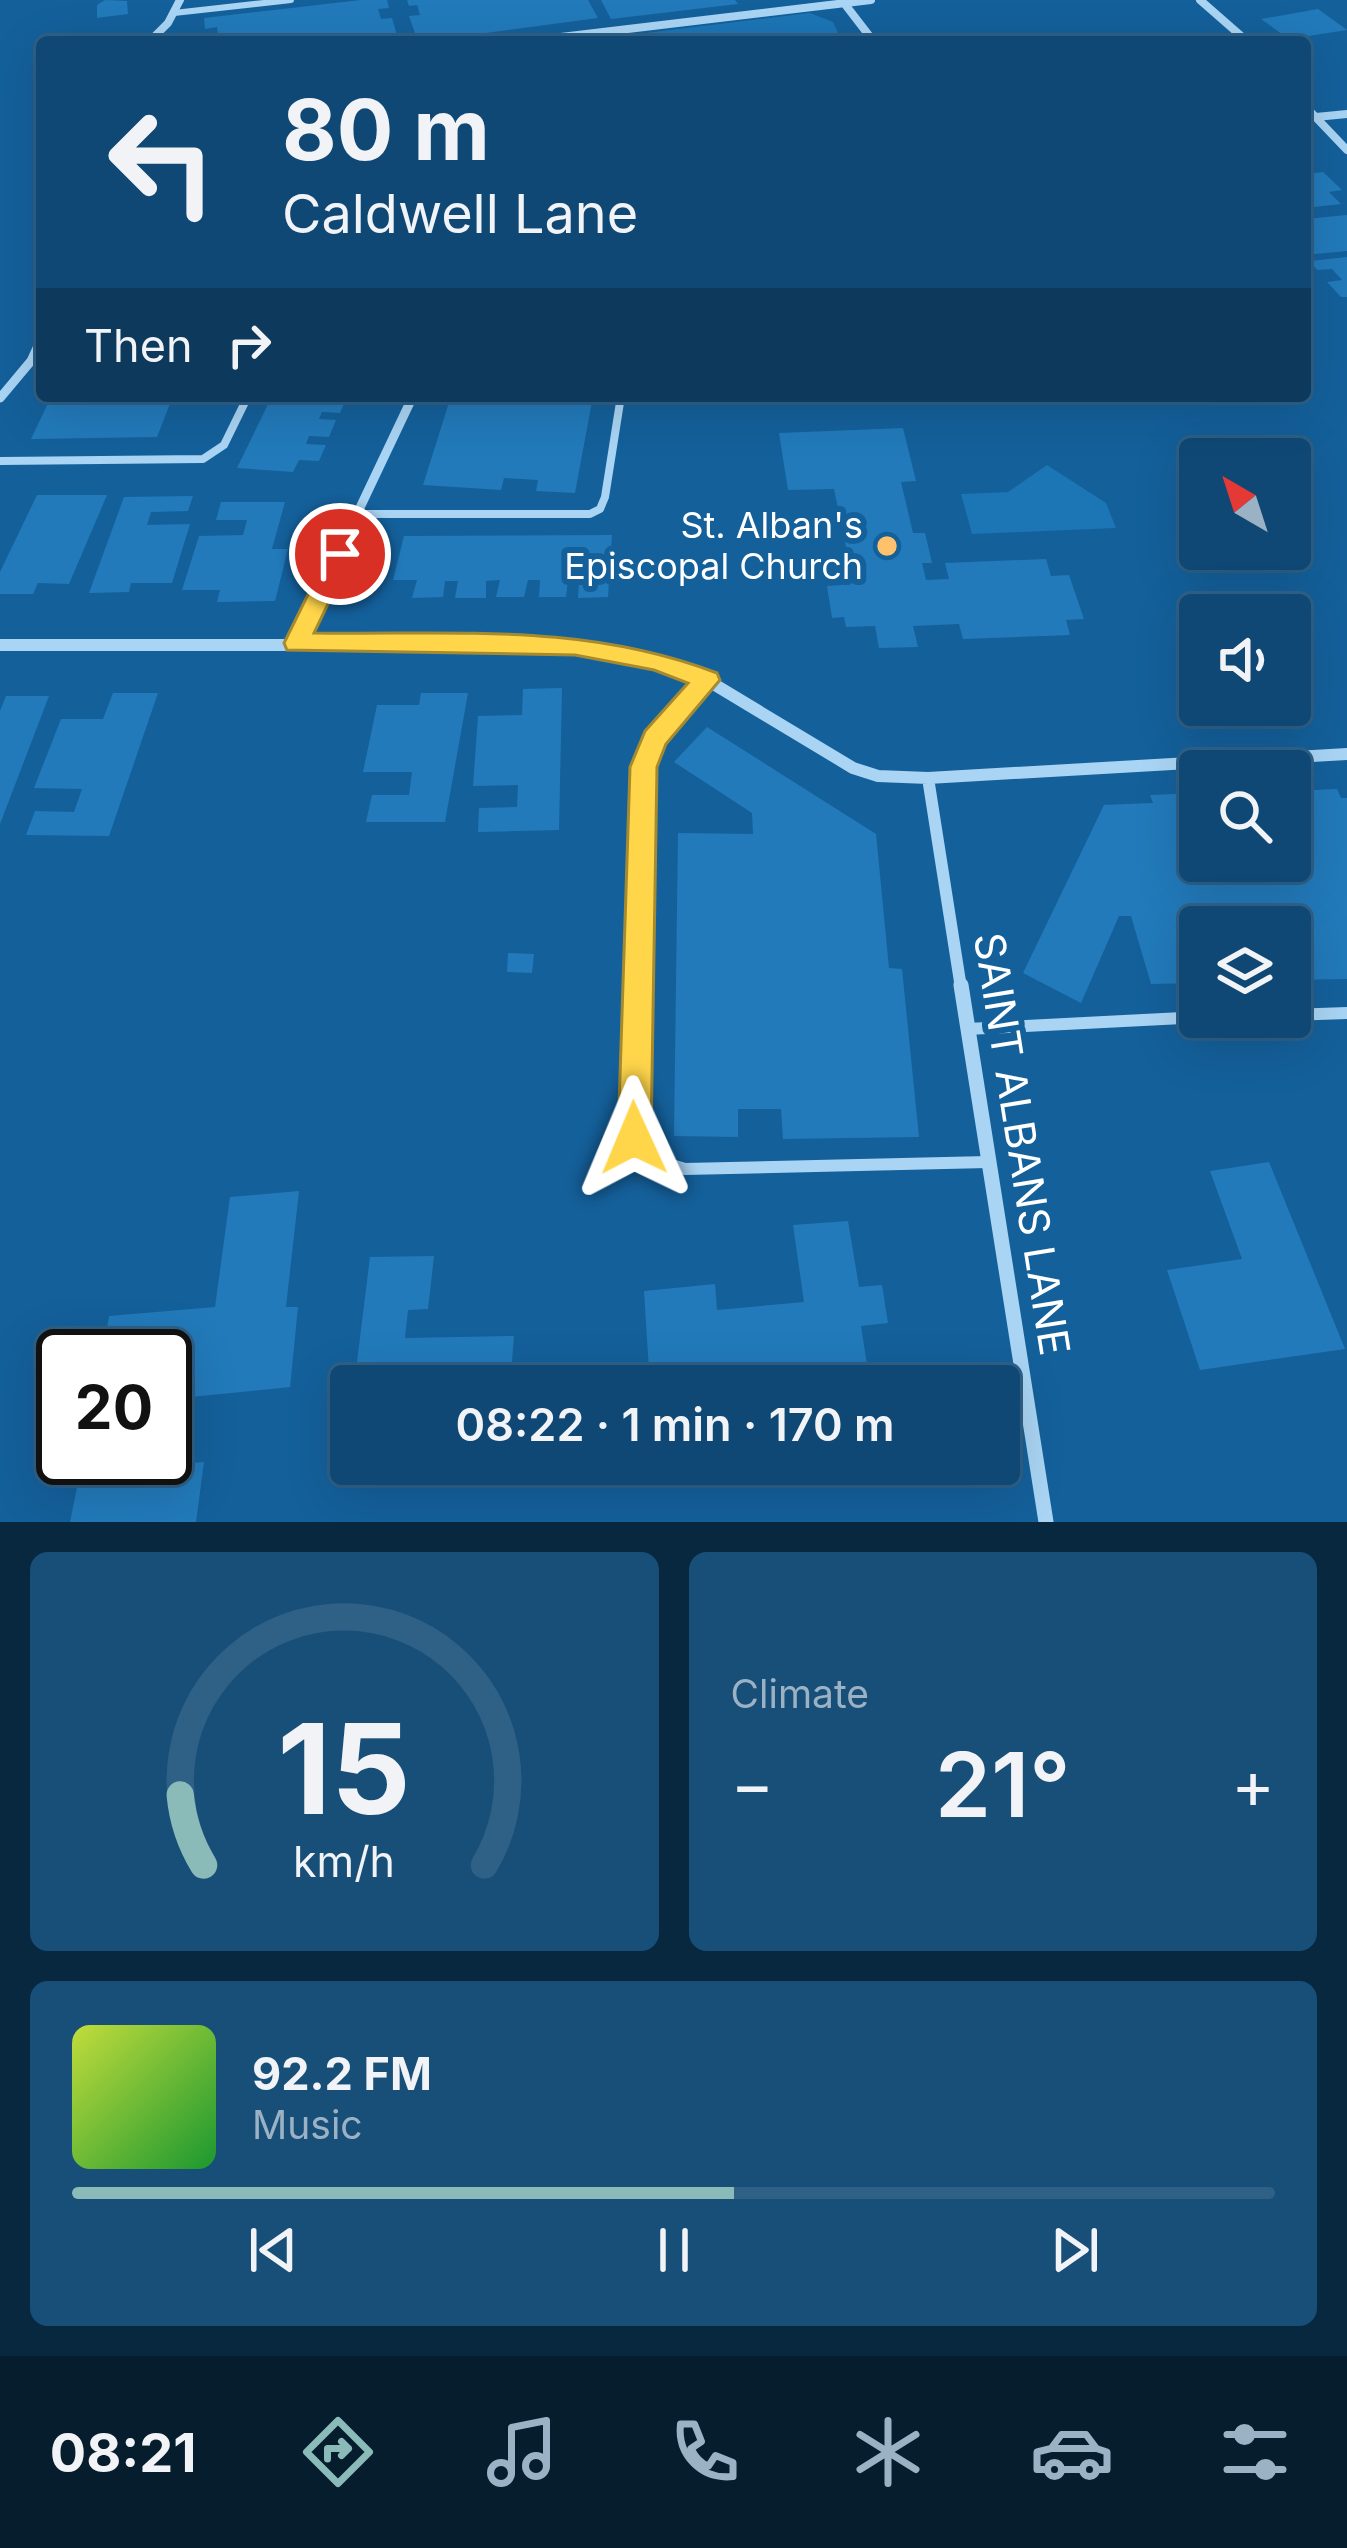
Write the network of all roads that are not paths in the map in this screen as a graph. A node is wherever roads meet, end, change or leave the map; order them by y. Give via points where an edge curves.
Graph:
1 (180, 0) edge
2 (291, 0) edge
3 (871, 0) edge
4 (1200, 0) edge
5 (808, 3) edge
6 (844, 3) junction
7 (174, 13) junction
8 (154, 36) edge
9 (563, 36) edge
10 (869, 36) edge
11 (1241, 36) edge
12 (1311, 112) edge
13 (1347, 114) edge
14 (1316, 117) junction
15 (1347, 150) edge
16 (36, 350) edge
17 (0, 398) edge
18 (245, 402) edge
19 (410, 402) edge
20 (620, 402) edge
21 (0, 461) edge
22 (360, 514) junction
23 (296, 643) junction
24 (0, 645) edge
25 (707, 680) junction
26 (1347, 754) edge
27 (928, 778) junction
28 (1347, 1013) edge
29 (1311, 1014) edge
30 (1179, 1018) edge
31 (967, 1029) junction
32 (988, 1162) junction
33 (1046, 1522) edge

1 - 7 street
2 - 7 lane
3 - 6 street
4 - 11 street
5 - 6 street
5 - 9 street
6 - 10 street
7 - 8 street
12 - 14 street
13 - 14 street
14 - 15 street
16 - 17 street
18 - 21 lane via 224,445 203,459
19 - 22 street
20 - 22 lane via 605,497 590,514
22 - 23 street
23 - 24 street
23 - 25 street via 575,645
25 - 27 street via 853,768
25 - 32 lane via 655,738 644,767 634,1138 663,1166 686,1168
26 - 27 street
27 - 31 street, SAINT ALBANS LANE
28 - 29 lane
30 - 31 lane
31 - 32 street, SAINT ALBANS LANE
32 - 33 street, SAINT ALBANS LANE

